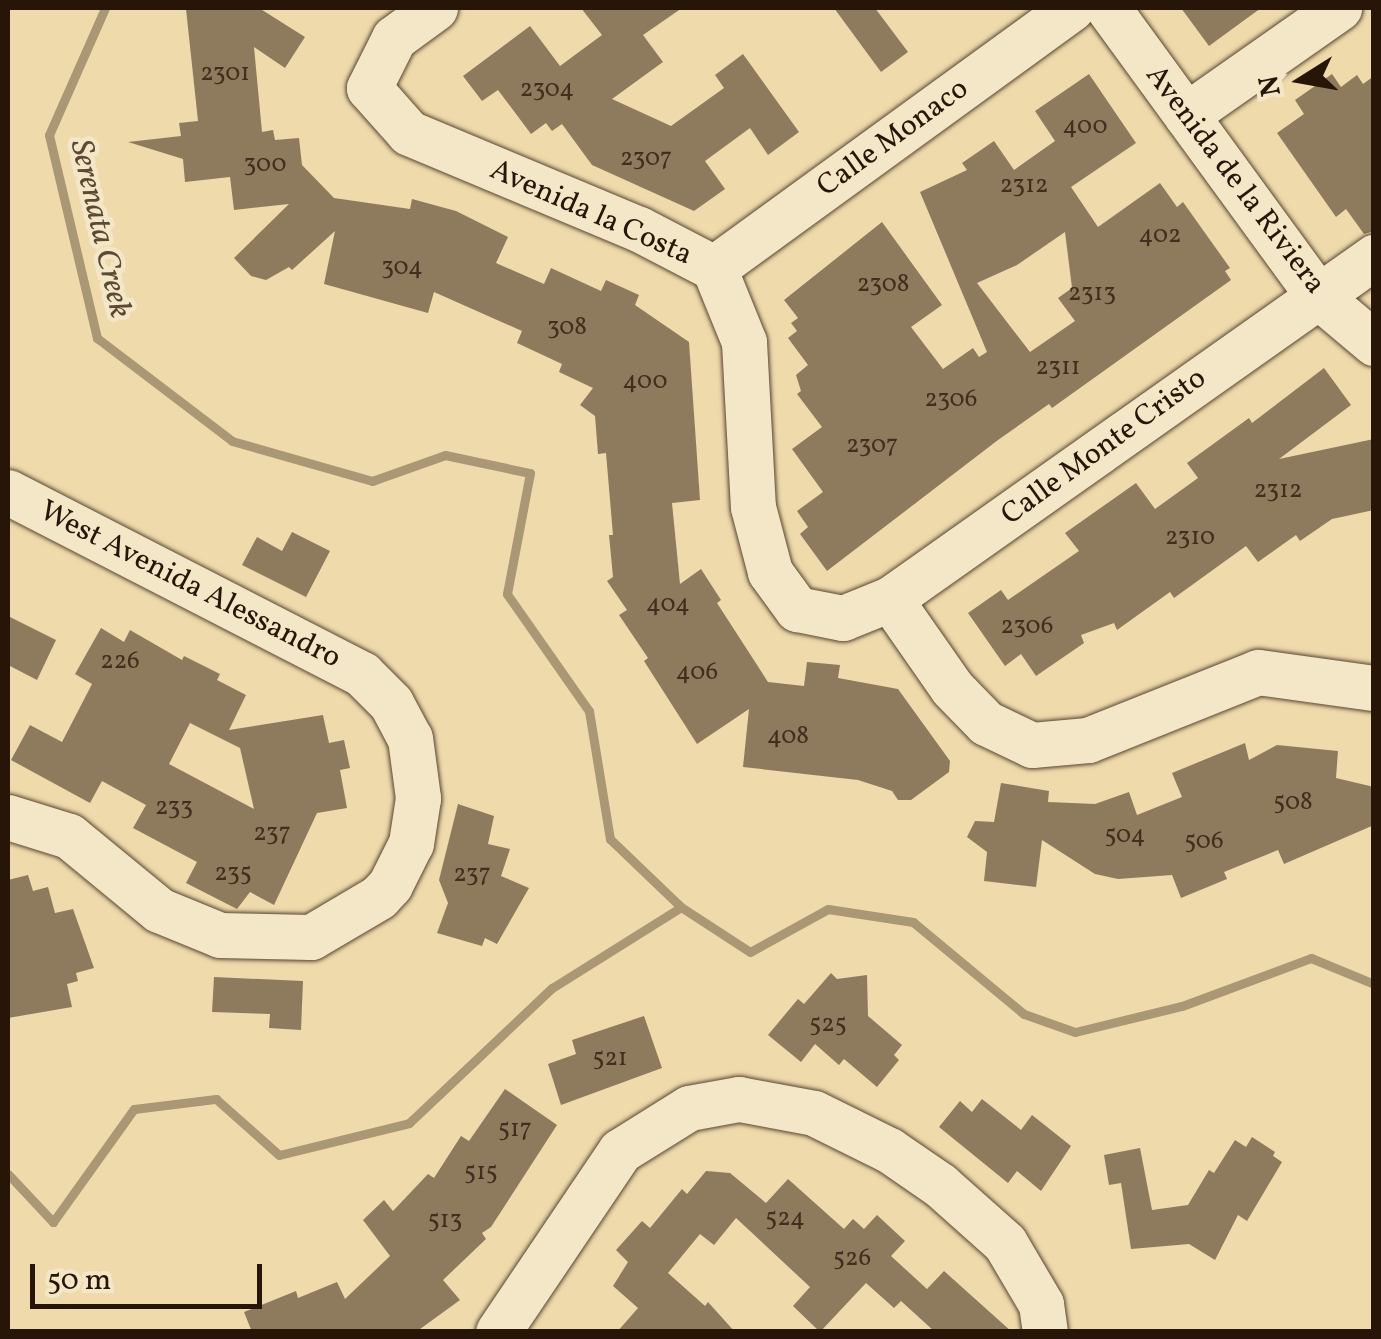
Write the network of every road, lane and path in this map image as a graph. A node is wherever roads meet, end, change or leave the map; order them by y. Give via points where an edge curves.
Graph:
1 (436, 8) edge
2 (1072, 8) edge
3 (1108, 8) edge
4 (1339, 8) edge
5 (1186, 115) junction
6 (1374, 256) edge
7 (714, 268) junction
8 (1316, 295) junction
9 (1374, 343) edge
10 (8, 492) edge
11 (890, 599) junction
12 (1374, 688) edge
13 (8, 817) edge
14 (498, 1332) edge
15 (1045, 1332) edge

1 - 7 street, Avenida la Costa via 394,38 369,88 408,133 639,229
2 - 7 street, Calle Monaco
3 - 5 street, Avenida de la Riviera
4 - 5 street
5 - 8 street, Avenida de la Riviera
6 - 8 street, Calle Monte Cristo
7 - 11 street, Avenida la Costa via 744,342 753,507 770,572 797,609 843,618
8 - 9 street, Avenida de la Riviera
8 - 11 street, Calle Monte Cristo
10 - 13 street, West Avenida Alessandro via 362,674 391,704 415,754 418,798 411,843 379,897 312,936 220,935 159,910 69,836
11 - 12 street via 952,688 986,723 1032,745 1088,740 1258,672
14 - 15 street via 620,1151 689,1108 738,1098 814,1113 889,1150 940,1185 1005,1243 1040,1304

